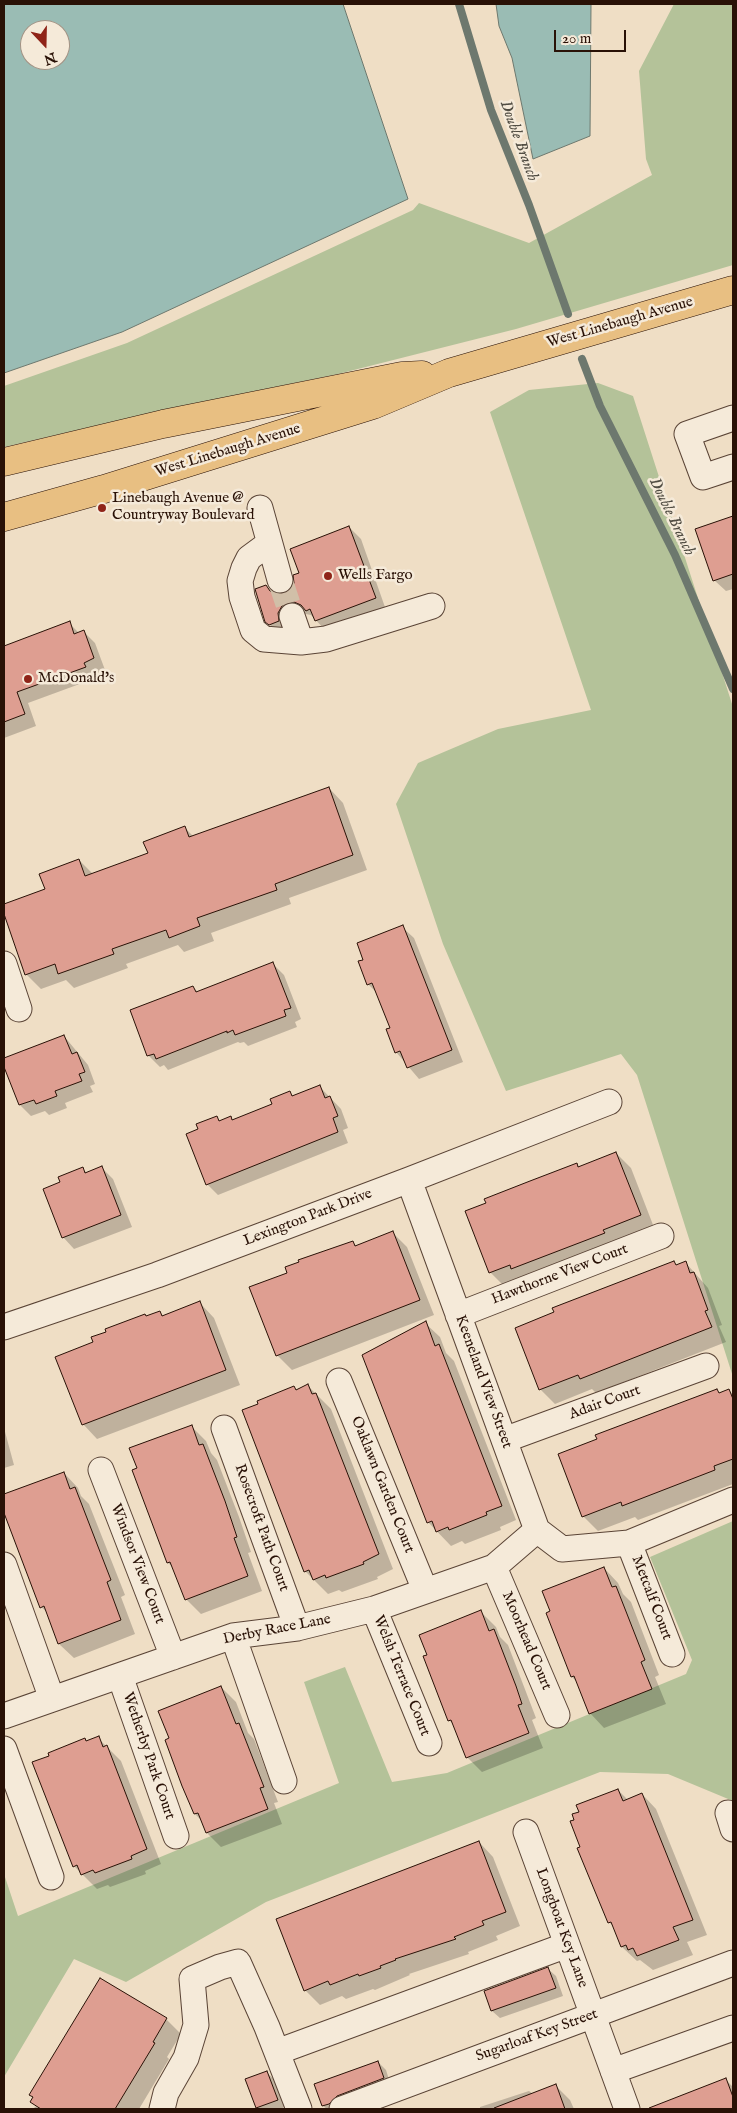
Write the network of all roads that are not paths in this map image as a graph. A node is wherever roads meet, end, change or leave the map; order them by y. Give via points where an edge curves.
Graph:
1 (733, 290) edge
2 (449, 372) junction
3 (733, 418) edge
4 (4, 462) edge
5 (733, 467) edge
6 (260, 508) dead end
7 (4, 517) edge
8 (268, 544) junction
9 (280, 580) tunnel mouth
10 (432, 606) dead end
11 (292, 616) tunnel mouth
12 (301, 642) junction
13 (4, 964) edge
14 (19, 1009) dead end
15 (609, 1102) dead end
16 (409, 1180) junction
17 (661, 1236) dead end
18 (458, 1315) junction
19 (4, 1327) edge
20 (706, 1366) dead end
21 (339, 1381) dead end
22 (224, 1428) dead end
23 (504, 1440) junction
24 (101, 1470) dead end
25 (733, 1500) edge
26 (537, 1530) junction
27 (629, 1543) junction
28 (4, 1565) edge
29 (494, 1566) junction
30 (425, 1590) junction
31 (374, 1609) junction
32 (297, 1628) junction
33 (233, 1636) junction
34 (672, 1654) dead end
35 (172, 1657) junction
36 (120, 1676) junction
37 (52, 1699) junction
38 (557, 1715) dead end
39 (4, 1716) edge
40 (428, 1743) dead end
41 (4, 1749) edge
42 (284, 1781) dead end
43 (526, 1832) dead end
44 (176, 1836) dead end
45 (51, 1877) dead end
46 (567, 1946) junction
47 (733, 1963) edge
48 (593, 2015) junction
49 (733, 2028) edge
50 (277, 2052) junction
51 (613, 2071) junction
52 (162, 2109) edge
53 (300, 2109) edge
54 (342, 2109) edge
55 (627, 2109) edge

1 - 2 main road, West Linebaugh Avenue
2 - 4 main road, West Linebaugh Avenue via 393,378 163,424
2 - 7 main road, West Linebaugh Avenue via 364,408
3 - 5 street via 688,434 703,477
6 - 8 street
8 - 9 street
8 - 12 street via 250,558 240,581 253,630 264,639
10 - 12 street via 342,635
11 - 12 street
13 - 14 street
15 - 16 street, Lexington Park Drive
16 - 18 street, Keeneland View Street
16 - 19 street, Lexington Park Drive via 157,1275
17 - 18 street, Hawthorne View Court
18 - 23 street, Keeneland View Street
20 - 23 street, Adair Court
21 - 30 street, Oaklawn Garden Court
22 - 32 street, Rosecroft Path Court
23 - 26 street, Keeneland View Street
24 - 35 street, Windsor View Court
25 - 27 street
26 - 27 street via 562,1549
26 - 29 street
27 - 34 street, Metcalf Court
28 - 37 street
29 - 30 street, Derby Race Lane
29 - 38 street, Moorhead Court
30 - 31 street, Derby Race Lane
31 - 32 street, Derby Race Lane
31 - 40 street, Welsh Terrace Court
32 - 33 street, Derby Race Lane
33 - 35 street, Derby Race Lane
33 - 42 street
35 - 36 street, Derby Race Lane
36 - 37 street, Derby Race Lane
36 - 44 street, Wetherby Park Court
37 - 39 street, Derby Race Lane
41 - 45 street
43 - 46 street, Longboat Key Lane
46 - 48 street, Longboat Key Lane
46 - 50 street
47 - 48 street, Sugarloaf Key Street
48 - 51 street, Longboat Key Lane
48 - 54 street, Sugarloaf Key Street
49 - 51 street
50 - 52 street via 238,1962 192,1980 196,2025 186,2058 166,2093
50 - 53 street
51 - 55 street, Longboat Key Lane

